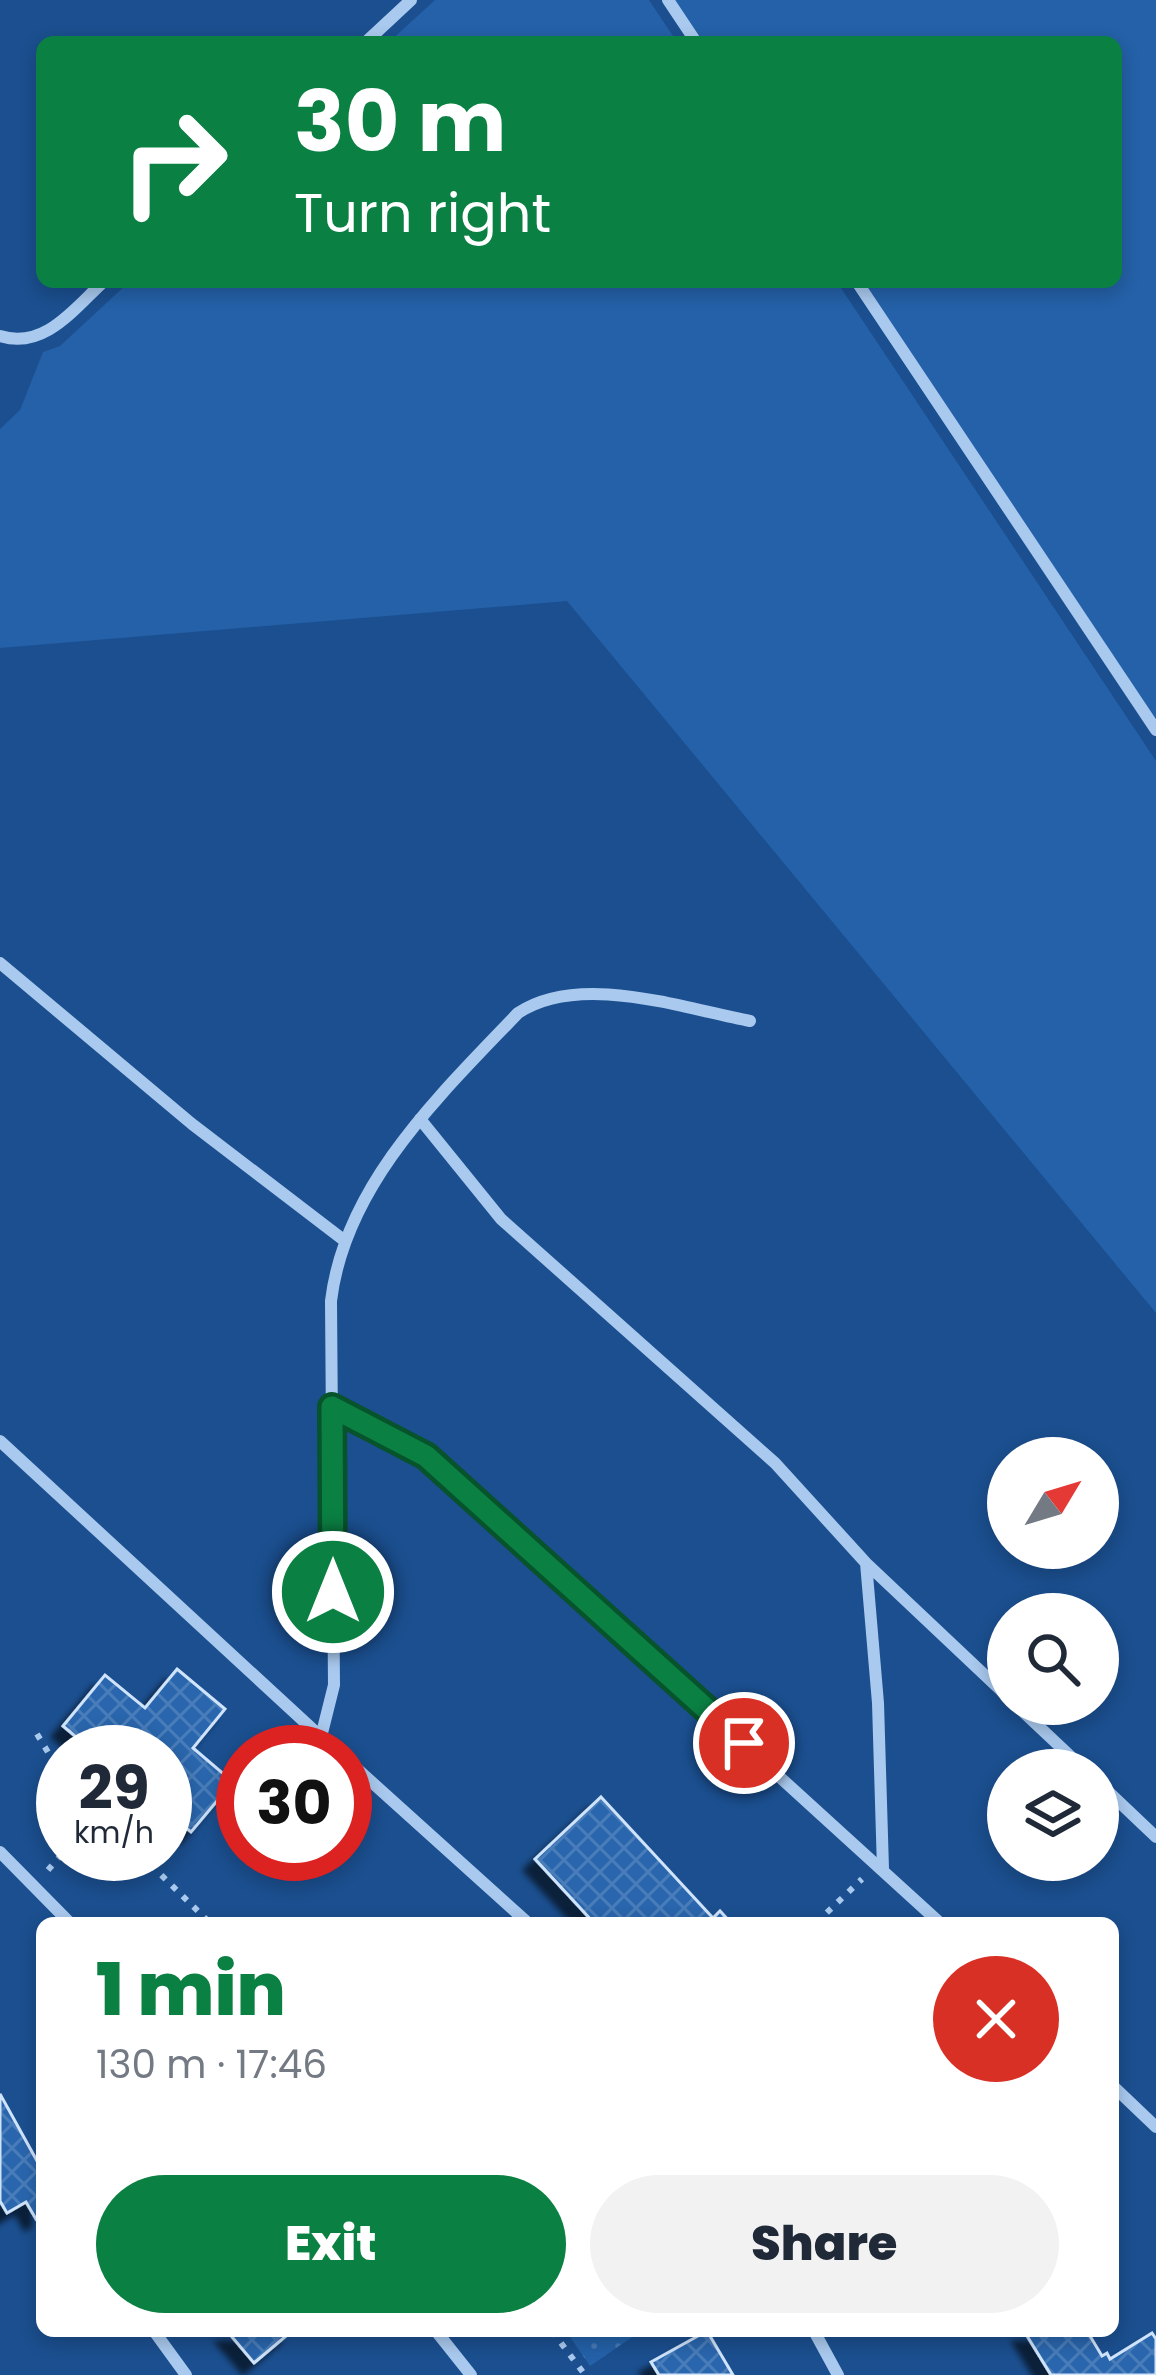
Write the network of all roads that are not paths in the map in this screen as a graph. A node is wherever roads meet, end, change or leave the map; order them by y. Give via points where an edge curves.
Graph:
1 (412, 0) edge
2 (668, 0) edge
3 (372, 36) edge
4 (692, 36) edge
5 (96, 288) edge
6 (860, 288) edge
7 (0, 336) edge
8 (1156, 730) edge
9 (0, 963) edge
10 (750, 1021) dead end
11 (420, 1119) junction
12 (344, 1241) junction
13 (332, 1407) junction
14 (0, 1441) edge
15 (866, 1563) junction
16 (987, 1677) edge
17 (308, 1725) edge
18 (324, 1725) edge
19 (1037, 1725) edge
20 (1063, 1749) edge
21 (372, 1782) edge
22 (1119, 1802) edge
23 (1156, 1837) edge
24 (0, 1852) edge
25 (880, 1867) junction
26 (64, 1917) edge
27 (521, 1917) edge
28 (934, 1917) edge
29 (1119, 2092) edge
30 (1156, 2127) edge
31 (158, 2337) edge
32 (441, 2337) edge
33 (817, 2337) edge
34 (187, 2375) edge
35 (471, 2375) edge
36 (838, 2375) edge

1 - 3 street
2 - 4 street
5 - 7 street via 51,329 21,340
6 - 8 street
9 - 12 street
10 - 11 street via 628,998 553,995 518,1013
11 - 12 street
11 - 15 street via 501,1219 776,1463
12 - 13 street via 332,1301
13 - 18 street via 334,1684
13 - 25 street via 426,1456
14 - 17 street
15 - 16 street
15 - 25 street
19 - 20 street
21 - 27 street
22 - 23 street
24 - 26 street
25 - 28 street
29 - 30 street
31 - 34 street
32 - 35 street
33 - 36 street

